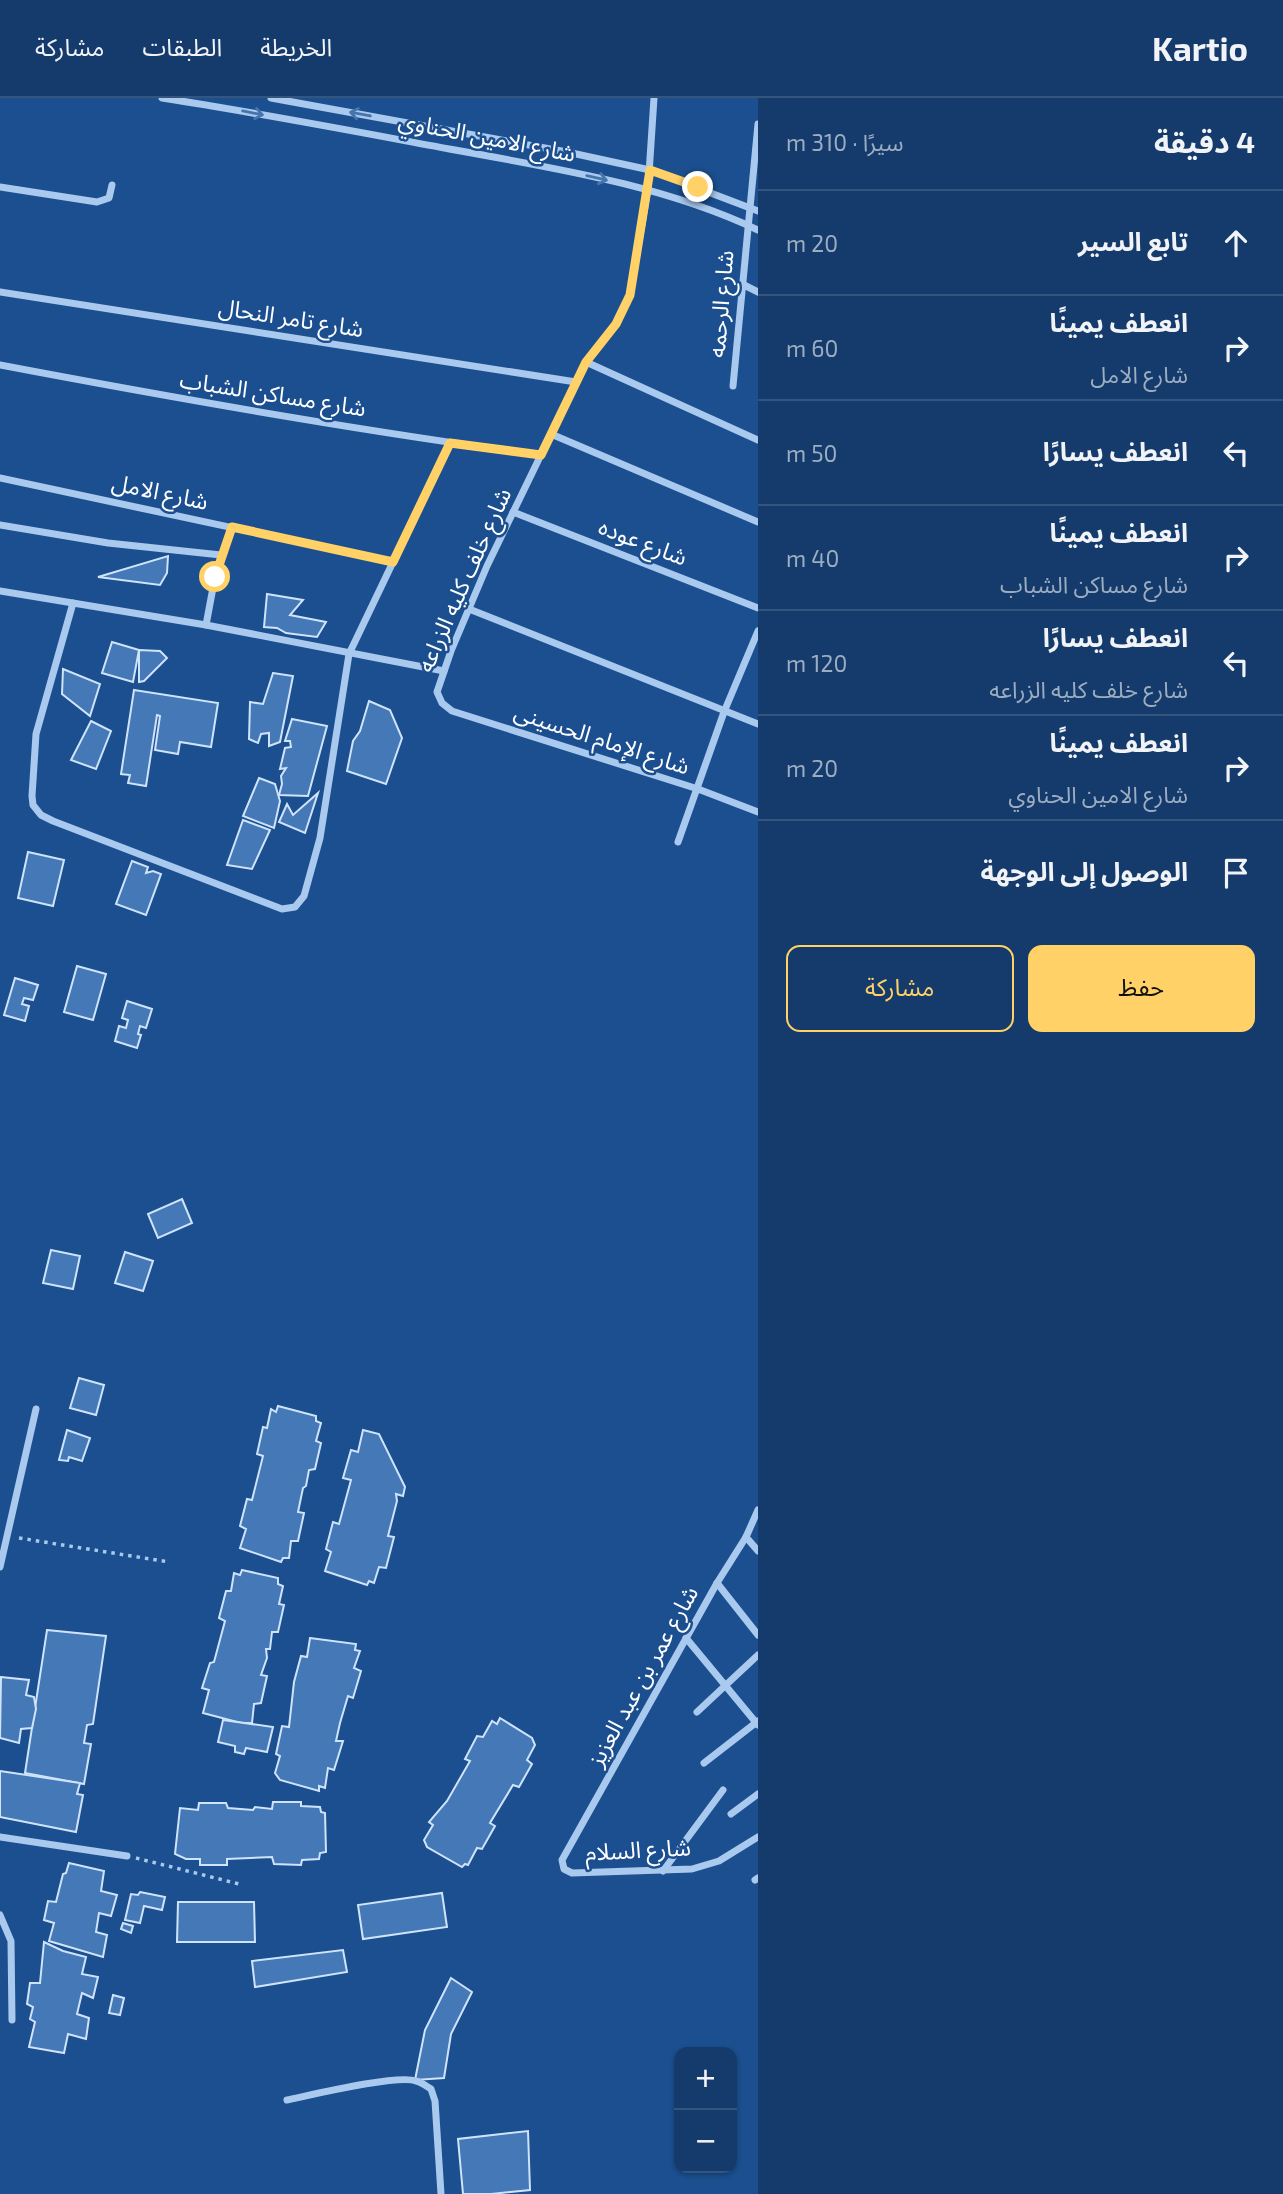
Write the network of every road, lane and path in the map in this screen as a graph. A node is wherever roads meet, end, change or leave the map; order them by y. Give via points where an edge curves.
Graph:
1 (162, 98) edge
2 (271, 98) edge
3 (654, 98) edge
4 (758, 124) edge
5 (650, 170) junction
6 (112, 185) dead end
7 (0, 187) edge
8 (648, 189) junction
9 (749, 207) junction
10 (758, 211) edge
11 (747, 225) junction
12 (758, 230) edge
13 (742, 284) junction
14 (0, 292) edge
15 (758, 292) edge
16 (586, 362) junction
17 (0, 365) edge
18 (576, 382) junction
19 (733, 386) dead end
20 (551, 434) junction
21 (758, 440) edge
22 (450, 443) junction
23 (541, 455) junction
24 (0, 478) edge
25 (513, 512) junction
26 (758, 522) edge
27 (0, 525) edge
28 (232, 527) junction
29 (221, 555) junction
30 (393, 562) junction
31 (0, 591) edge
32 (73, 603) junction
33 (758, 608) edge
34 (469, 609) junction
35 (206, 625) junction
36 (758, 631) edge
37 (349, 654) junction
38 (443, 671) junction
39 (438, 698) joint
40 (724, 712) junction
41 (758, 724) edge
42 (698, 789) junction
43 (758, 811) edge
44 (678, 842) dead end
45 (36, 1409) dead end
46 (758, 1510) edge
47 (7, 1536) junction
48 (746, 1537) junction
49 (758, 1551) edge
50 (169, 1562) dead end
51 (0, 1567) edge
52 (717, 1583) junction
53 (758, 1636) edge
54 (686, 1638) junction
55 (758, 1655) edge
56 (726, 1685) junction
57 (697, 1712) dead end
58 (757, 1723) edge
59 (704, 1763) dead end
60 (723, 1790) dead end
61 (758, 1794) edge
62 (732, 1814) dead end
63 (0, 1837) edge
64 (758, 1837) edge
65 (127, 1856) joint
66 (562, 1860) joint
67 (663, 1871) junction
68 (243, 1885) dead end
69 (0, 1915) edge
70 (12, 2020) dead end
71 (287, 2100) dead end
72 (441, 2194) edge

1 -> 8 street, شارع الامين الحناوي
5 -> 2 street, شارع الامين الحناوي
3 - 5 street, شارع خلف كليه الزراعه
4 - 9 street, شارع الرحمه
5 - 8 street, شارع خلف كليه الزراعه
5 - 9 street, شارع الامين الحناوي
6 - 7 street via 109,198 97,202
8 - 11 street, شارع الامين الحناوي
8 - 16 street, شارع خلف كليه الزراعه via 630,295 616,324
9 - 10 street, شارع الامين الحناوي
9 - 11 street, شارع الرحمه
11 - 12 street, شارع الامين الحناوي
11 - 13 street, شارع الرحمه
13 - 15 street
13 - 19 street, شارع الرحمه
14 - 18 street, شارع تامر النحال
16 - 18 street, شارع خلف كليه الزراعه
16 - 21 street
17 - 22 street, شارع مساكن الشباب
18 - 20 street, شارع خلف كليه الزراعه
20 - 23 street, شارع خلف كليه الزراعه
20 - 26 street
22 - 23 street, شارع مساكن الشباب
22 - 30 street
23 - 25 street, شارع خلف كليه الزراعه
24 - 28 street, شارع الامل
25 - 33 street, شارع عوده
25 - 34 street, شارع خلف كليه الزراعه
27 - 29 street
28 - 29 street
28 - 30 street, شارع الامل
29 - 35 street
30 - 37 street
31 - 32 street
32 - 35 street
32 - 37 street via 36,734 32,796 37,811 282,909 301,902 313,869
34 - 38 street, شارع خلف كليه الزراعه
34 - 40 street
35 - 37 street
36 - 40 street
37 - 38 street
38 - 39 street, شارع خلف كليه الزراعه
39 - 42 street, شارع الإمام الحسينى via 452,711
40 - 41 street
40 - 42 street
42 - 43 street, شارع الإمام الحسينى
42 - 44 street
45 - 47 street
46 - 48 street, شارع عمر بن عبد العزيز
47 - 50 path
47 - 51 street
48 - 49 street
48 - 52 street, شارع عمر بن عبد العزيز
52 - 53 street
52 - 54 street, شارع عمر بن عبد العزيز
54 - 56 street
54 - 66 street, شارع عمر بن عبد العزيز
55 - 56 street
56 - 57 street
56 - 58 street
58 - 59 street
60 - 67 street
61 - 62 street
63 - 65 street
64 - 67 street, شارع السلام via 719,1861
65 - 68 path
66 - 67 street, شارع السلام via 572,1873
69 - 70 street via 11,1941
71 - 72 street via 403,2080 415,2080 431,2089

